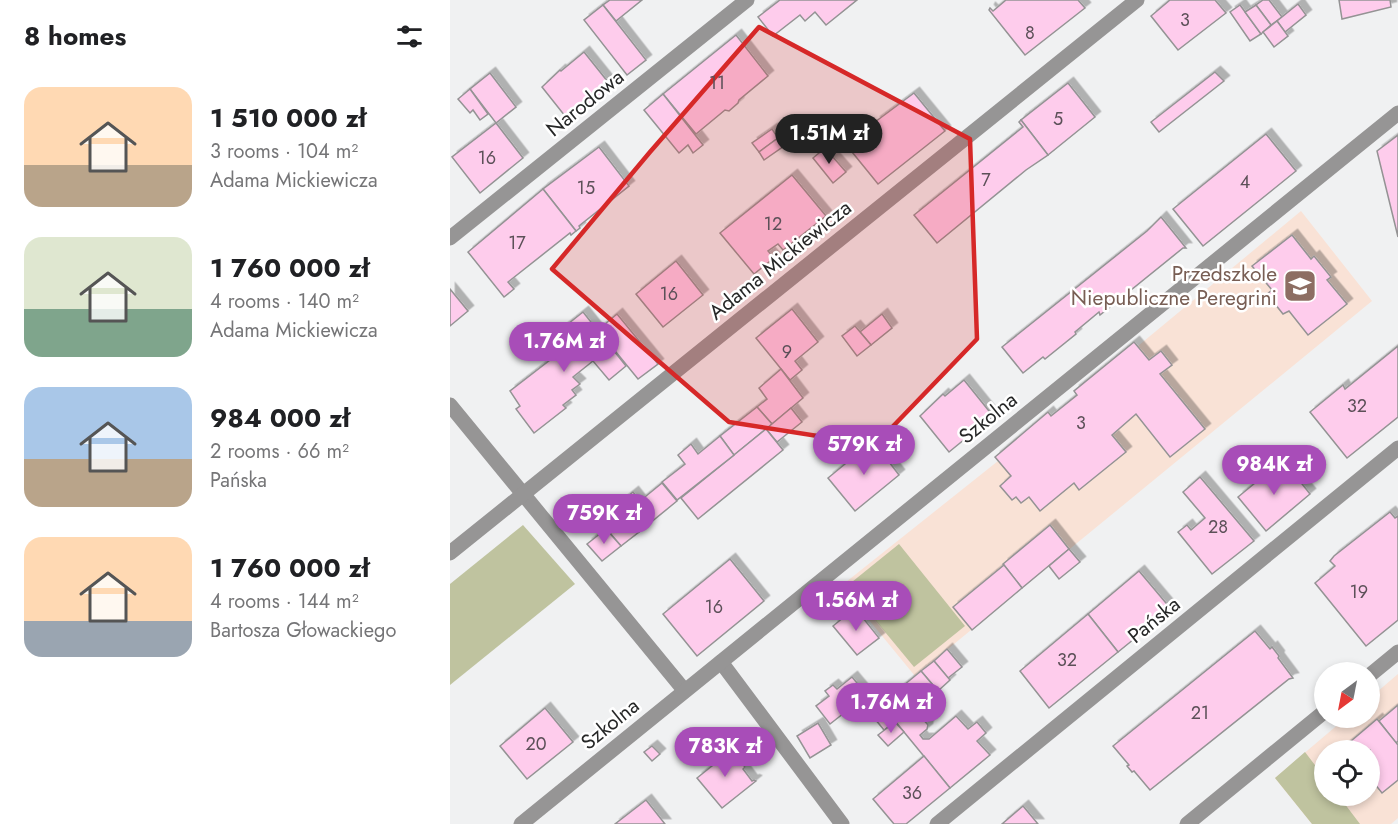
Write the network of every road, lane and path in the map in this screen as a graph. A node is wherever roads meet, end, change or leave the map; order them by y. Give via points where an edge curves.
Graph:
1 (747, 0) edge
2 (1137, 0) edge
3 (1398, 113) edge
4 (450, 238) edge
5 (450, 405) edge
6 (1398, 448) edge
7 (523, 495) junction
8 (450, 553) edge
9 (1398, 652) edge
10 (721, 662) junction
11 (1380, 667) edge
12 (684, 690) junction
13 (1314, 720) edge
14 (521, 824) edge
15 (842, 824) edge
16 (937, 824) edge
17 (1186, 824) edge

1 - 4 street, Narodowa
2 - 7 street, Adama Mickiewicza
3 - 10 street, Szkolna
5 - 7 street
6 - 16 street, Pańska
7 - 8 street, Adama Mickiewicza
7 - 12 street
9 - 11 street
10 - 12 street, Szkolna
10 - 15 street
12 - 14 street, Szkolna
13 - 17 street

